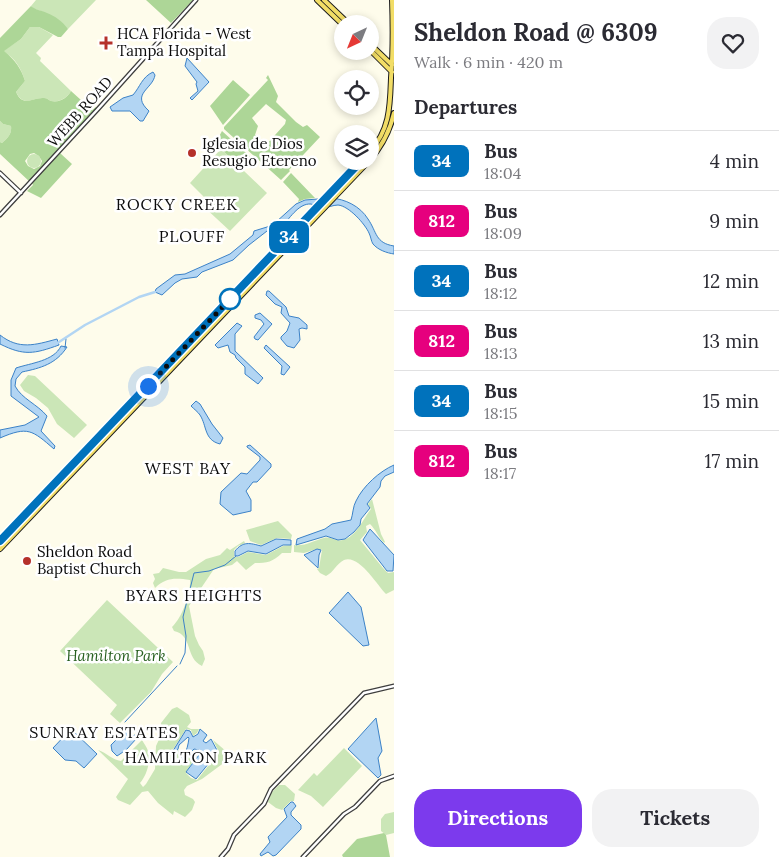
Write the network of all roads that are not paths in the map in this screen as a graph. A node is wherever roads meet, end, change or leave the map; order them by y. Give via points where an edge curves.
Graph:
1 (196, 0) edge
2 (317, 0) edge
3 (393, 0) edge
4 (323, 2) edge
5 (334, 15) edge
6 (335, 15) edge
7 (393, 51) edge
8 (379, 52) edge
9 (382, 55) junction
10 (379, 59) edge
11 (393, 66) edge
12 (393, 72) edge
13 (394, 113) edge
14 (379, 140) edge
15 (379, 150) edge
16 (353, 170) edge
17 (361, 170) edge
18 (0, 173) edge
19 (349, 174) junction
20 (21, 193) junction
21 (339, 193) junction
22 (0, 215) edge
23 (4, 537) junction
24 (8, 540) junction
25 (0, 541) edge
26 (0, 549) edge
27 (394, 686) edge
28 (394, 776) edge
29 (221, 857) edge
30 (303, 857) edge

1 - 20 street, WEBB ROAD
2 - 4 main road
3 - 7 main road
4 - 5 main road
4 - 6 main road
7 - 9 main road
7 - 11 main road
8 - 9 main road
9 - 11 main road
10 - 12 main road
11 - 12 main road
12 - 14 main road via 389,116
13 - 15 main road
16 - 19 main road
17 - 21 main road
18 - 20 street
19 - 21 main road via 350,178
19 - 23 main road
20 - 22 street, WEBB ROAD
21 - 24 main road
23 - 24 main road
23 - 25 main road
24 - 26 main road
27 - 29 street via 364,693 272,789 264,804 234,835
28 - 30 street via 380,781

